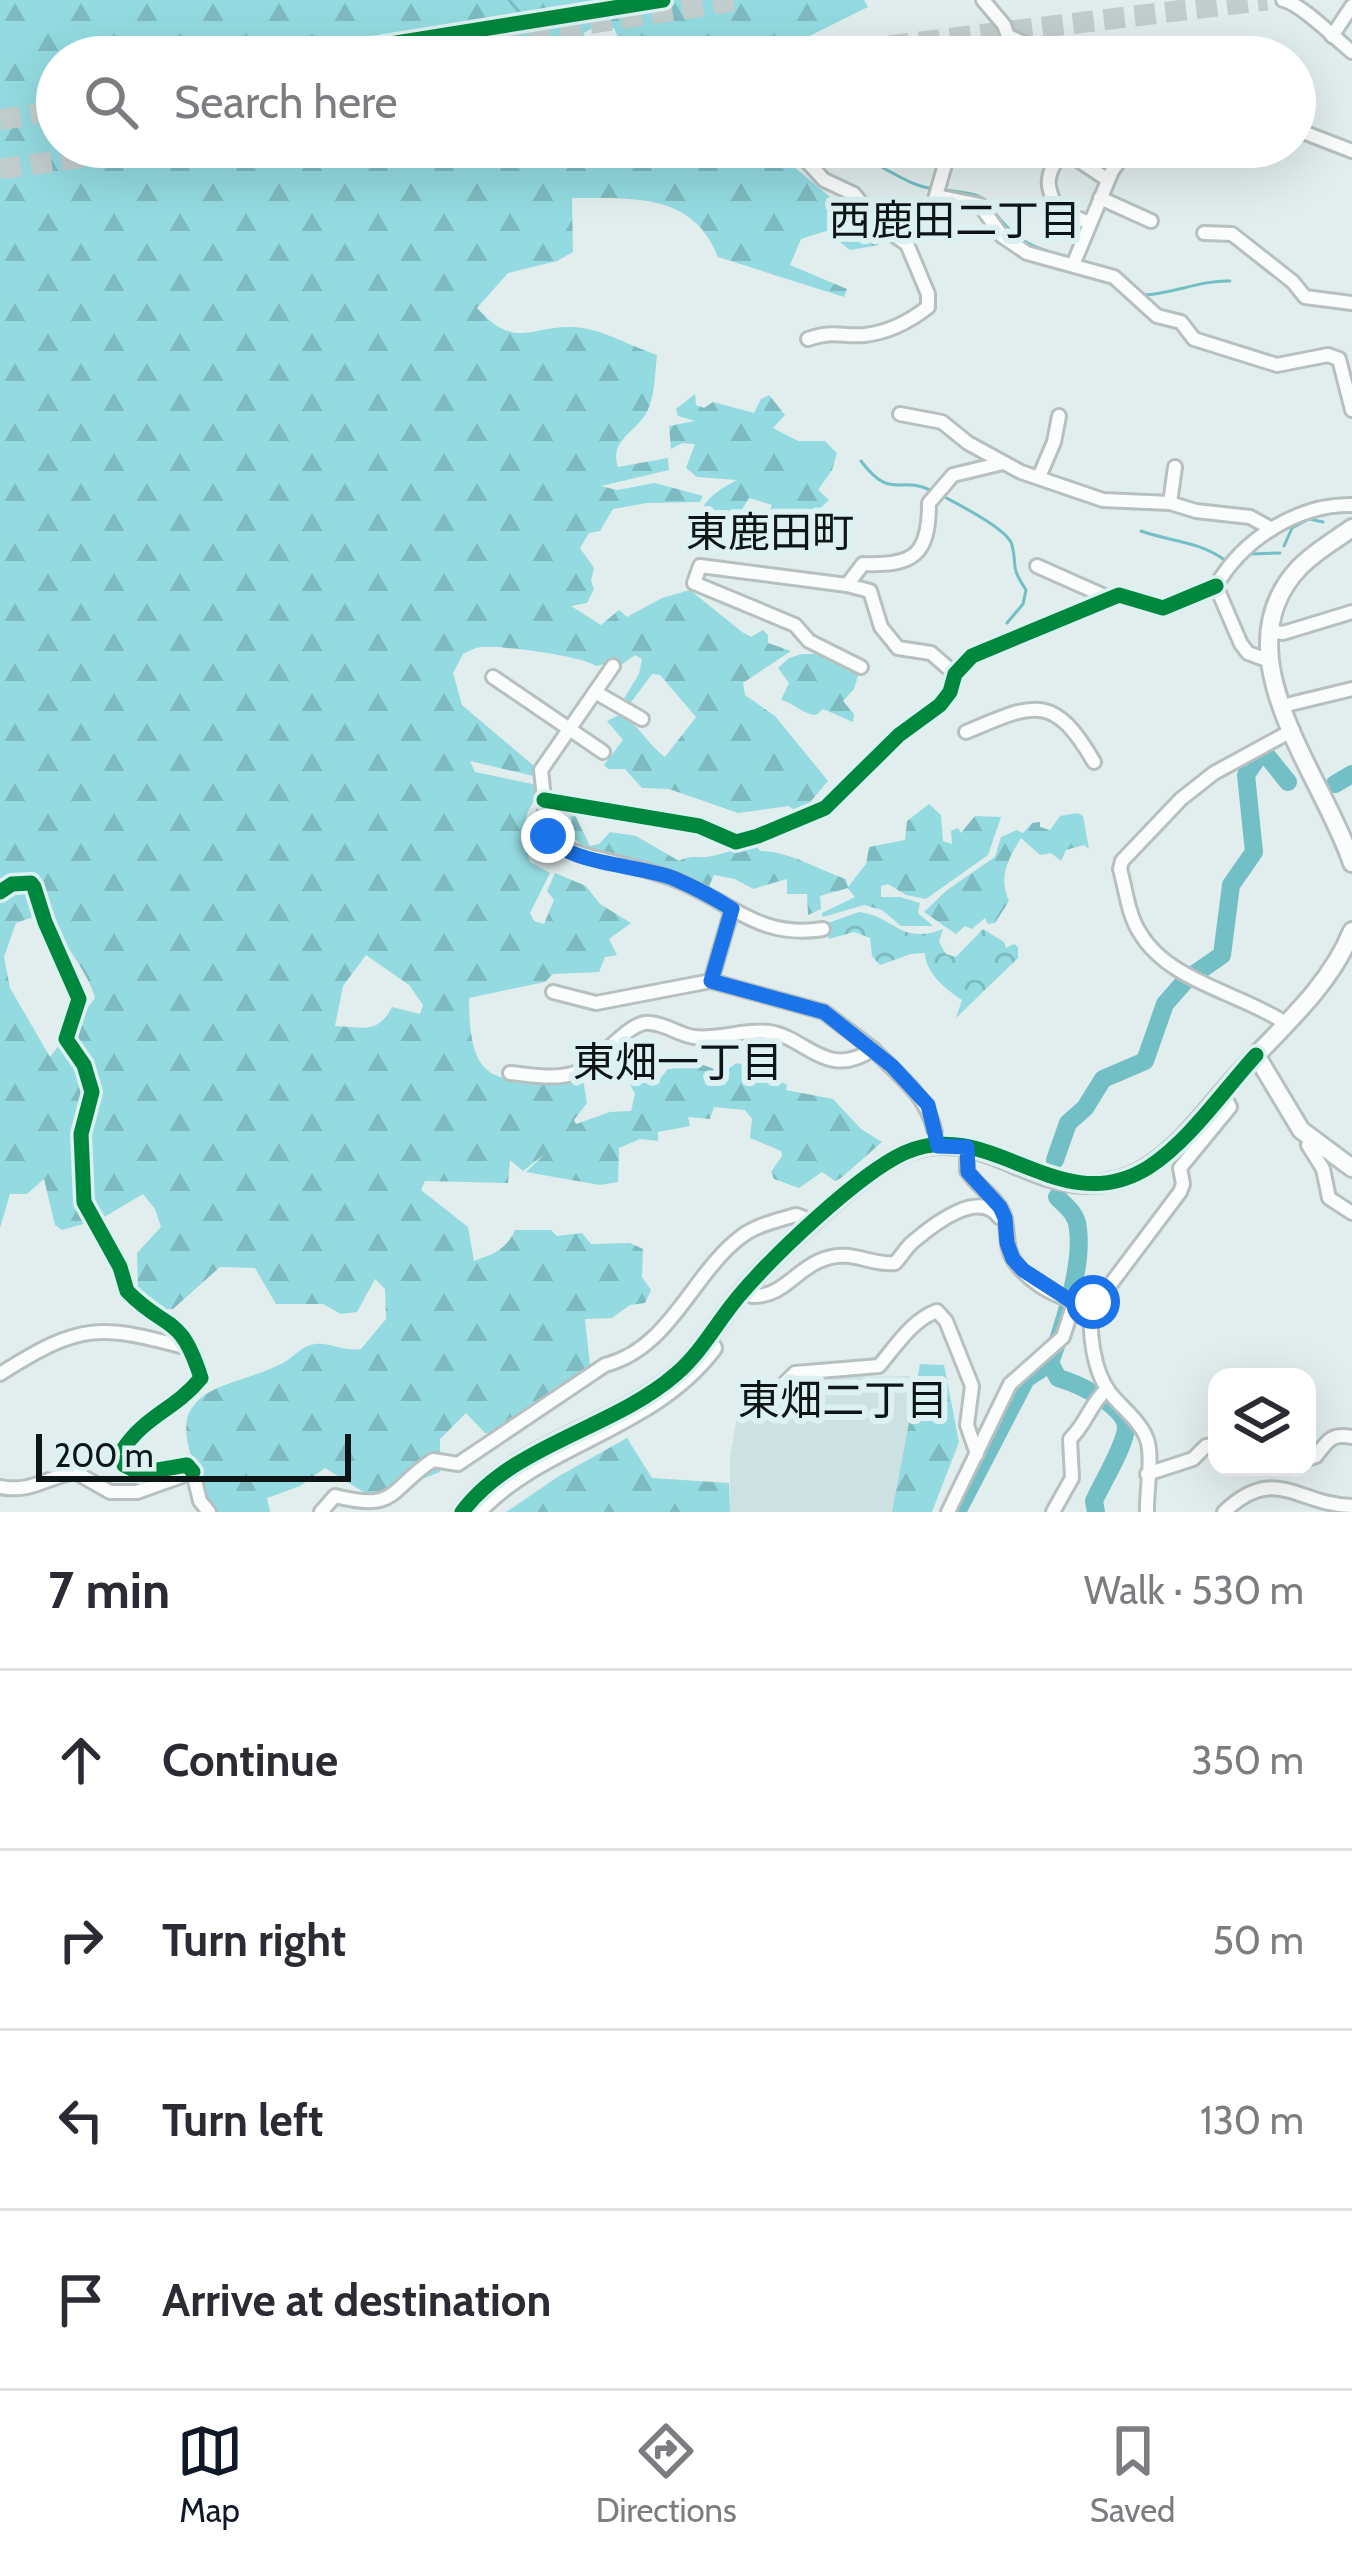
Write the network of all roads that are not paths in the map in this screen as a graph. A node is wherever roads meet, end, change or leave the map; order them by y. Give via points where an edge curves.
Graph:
1 (983, 0) edge
2 (1283, 0) edge
3 (1352, 6) edge
4 (1008, 36) edge
5 (1332, 36) junction
6 (1352, 52) edge
7 (1316, 137) edge
8 (1352, 152) edge
9 (813, 168) edge
10 (945, 168) edge
11 (1052, 168) edge
12 (1090, 168) edge
13 (1116, 168) edge
14 (1108, 180) junction
15 (938, 196) junction
16 (1100, 198) junction
17 (1151, 221) dead end
18 (1090, 224) junction
19 (1204, 233) dead end
20 (907, 244) junction
21 (1073, 265) junction
22 (1352, 303) edge
23 (808, 339) dead end
24 (1352, 410) edge
25 (900, 414) dead end
26 (1059, 416) dead end
27 (1003, 463) junction
28 (1175, 467) dead end
29 (1039, 477) junction
30 (1170, 502) junction
31 (1352, 506) edge
32 (1352, 528) edge
33 (1272, 530) junction
34 (1037, 566) dead end
35 (847, 585) junction
36 (1216, 586) junction
37 (1109, 598) junction
38 (1352, 612) edge
39 (1268, 631) junction
40 (1267, 660) junction
41 (614, 667) dead end
42 (861, 667) dead end
43 (955, 674) junction
44 (493, 676) dead end
45 (1352, 689) edge
46 (595, 692) junction
47 (1282, 706) junction
48 (642, 719) dead end
49 (568, 728) junction
50 (1293, 730) junction
51 (966, 732) dead end
52 (603, 752) dead end
53 (1094, 762) dead end
54 (544, 800) junction
55 (1352, 863) edge
56 (0, 892) edge
57 (732, 909) junction
58 (823, 928) dead end
59 (1352, 931) edge
60 (711, 981) junction
61 (553, 992) dead end
62 (1285, 1023) junction
63 (873, 1049) junction
64 (1256, 1055) junction
65 (510, 1073) dead end
66 (1222, 1092) junction
67 (1311, 1140) junction
68 (938, 1146) junction
69 (967, 1147) junction
70 (1352, 1168) edge
71 (1352, 1213) edge
72 (815, 1222) junction
73 (1006, 1233) junction
74 (783, 1249) junction
75 (752, 1296) junction
76 (1093, 1302) junction
77 (1074, 1303) junction
78 (192, 1348) junction
79 (0, 1374) edge
80 (782, 1386) dead end
81 (1107, 1389) junction
82 (1352, 1437) edge
83 (1208, 1446) edge
84 (977, 1454) junction
85 (1316, 1456) edge
86 (194, 1472) junction
87 (1147, 1474) junction
88 (0, 1487) edge
89 (1352, 1506) edge
90 (209, 1512) edge
91 (321, 1512) edge
92 (462, 1512) edge
93 (477, 1512) edge
94 (948, 1512) edge
95 (1053, 1512) edge
96 (1148, 1512) edge
97 (1223, 1512) edge

1 - 4 street
2 - 5 street via 1298,3
3 - 5 street
5 - 6 street
7 - 8 street
9 - 20 street
10 - 15 street
11 - 18 street via 1046,184 1058,210
12 - 14 street
13 - 14 street
14 - 16 street
15 - 20 street via 927,227
15 - 21 street via 980,205 1027,253
16 - 17 street
16 - 18 street
18 - 21 street
19 - 22 street via 1232,234 1305,297
20 - 23 street via 928,307 906,324 862,336 830,331
21 - 24 street via 1114,277 1194,339 1277,365 1339,359
25 - 27 street via 942,422
26 - 29 street
27 - 29 street
27 - 35 street via 953,475 929,503 929,533 913,556 896,566 863,564
28 - 30 street
29 - 30 street via 1103,500
30 - 33 street via 1250,517
31 - 33 street via 1315,508
32 - 39 street via 1296,571
33 - 36 street via 1233,558
34 - 37 street
35 - 42 street via 700,566 694,583 795,625
35 - 43 street via 870,591 898,648 931,653
36 - 37 street via 1163,608
36 - 40 street via 1241,644
37 - 43 street via 972,656
38 - 39 street
39 - 40 street
40 - 47 street
41 - 46 street
43 - 54 street via 940,705 825,808 758,836 736,842 698,826
44 - 49 street
45 - 47 street
46 - 48 street
46 - 49 street
47 - 50 street
49 - 52 street
49 - 54 street via 542,770
50 - 55 street
50 - 62 street via 1180,799 1120,869 1138,932 1151,948
51 - 53 street via 1016,710 1059,714
54 - 57 street via 552,843 670,878
56 - 78 street via 12,884 34,887 79,999 66,1039 92,1092 80,1134 86,1212 127,1291 179,1327
57 - 58 street via 770,929
57 - 60 street
59 - 62 street via 1328,976
60 - 61 street via 596,1003
60 - 63 street via 824,1012
62 - 64 street
63 - 65 street via 832,1059 771,1032 691,1037 641,1022 578,1072
63 - 68 street via 928,1105
64 - 66 street
64 - 67 street
66 - 69 street via 1165,1154 1106,1183 1062,1182
66 - 76 street via 1230,1107 1180,1168 1180,1192
67 - 70 street
67 - 71 street via 1329,1198
68 - 69 street
68 - 72 street via 885,1165
69 - 73 street via 968,1172 1000,1207
72 - 74 street
72 - 91 street via 796,1215 740,1238 641,1347 458,1464 434,1460 379,1508 366,1511 335,1496
73 - 75 street via 992,1208 968,1207 909,1244 895,1263 831,1257 766,1297
73 - 77 street via 1023,1270
74 - 75 street
74 - 92 street via 675,1375 503,1474
75 - 93 street via 673,1392 520,1478
76 - 77 street
76 - 81 street via 1088,1328
77 - 84 street via 1063,1337 1010,1384
78 - 79 street via 123,1330 77,1334
78 - 86 street via 201,1378 122,1451 124,1465 140,1473 187,1465
80 - 84 street via 794,1373 879,1366 937,1311 972,1386 967,1425
81 - 87 street via 1144,1432
81 - 95 street via 1070,1439 1072,1478
82 - 85 street via 1330,1438
83 - 87 street
84 - 94 street
86 - 88 street via 137,1492 110,1492 75,1472 21,1491
86 - 90 street
87 - 96 street
89 - 97 street via 1261,1489

